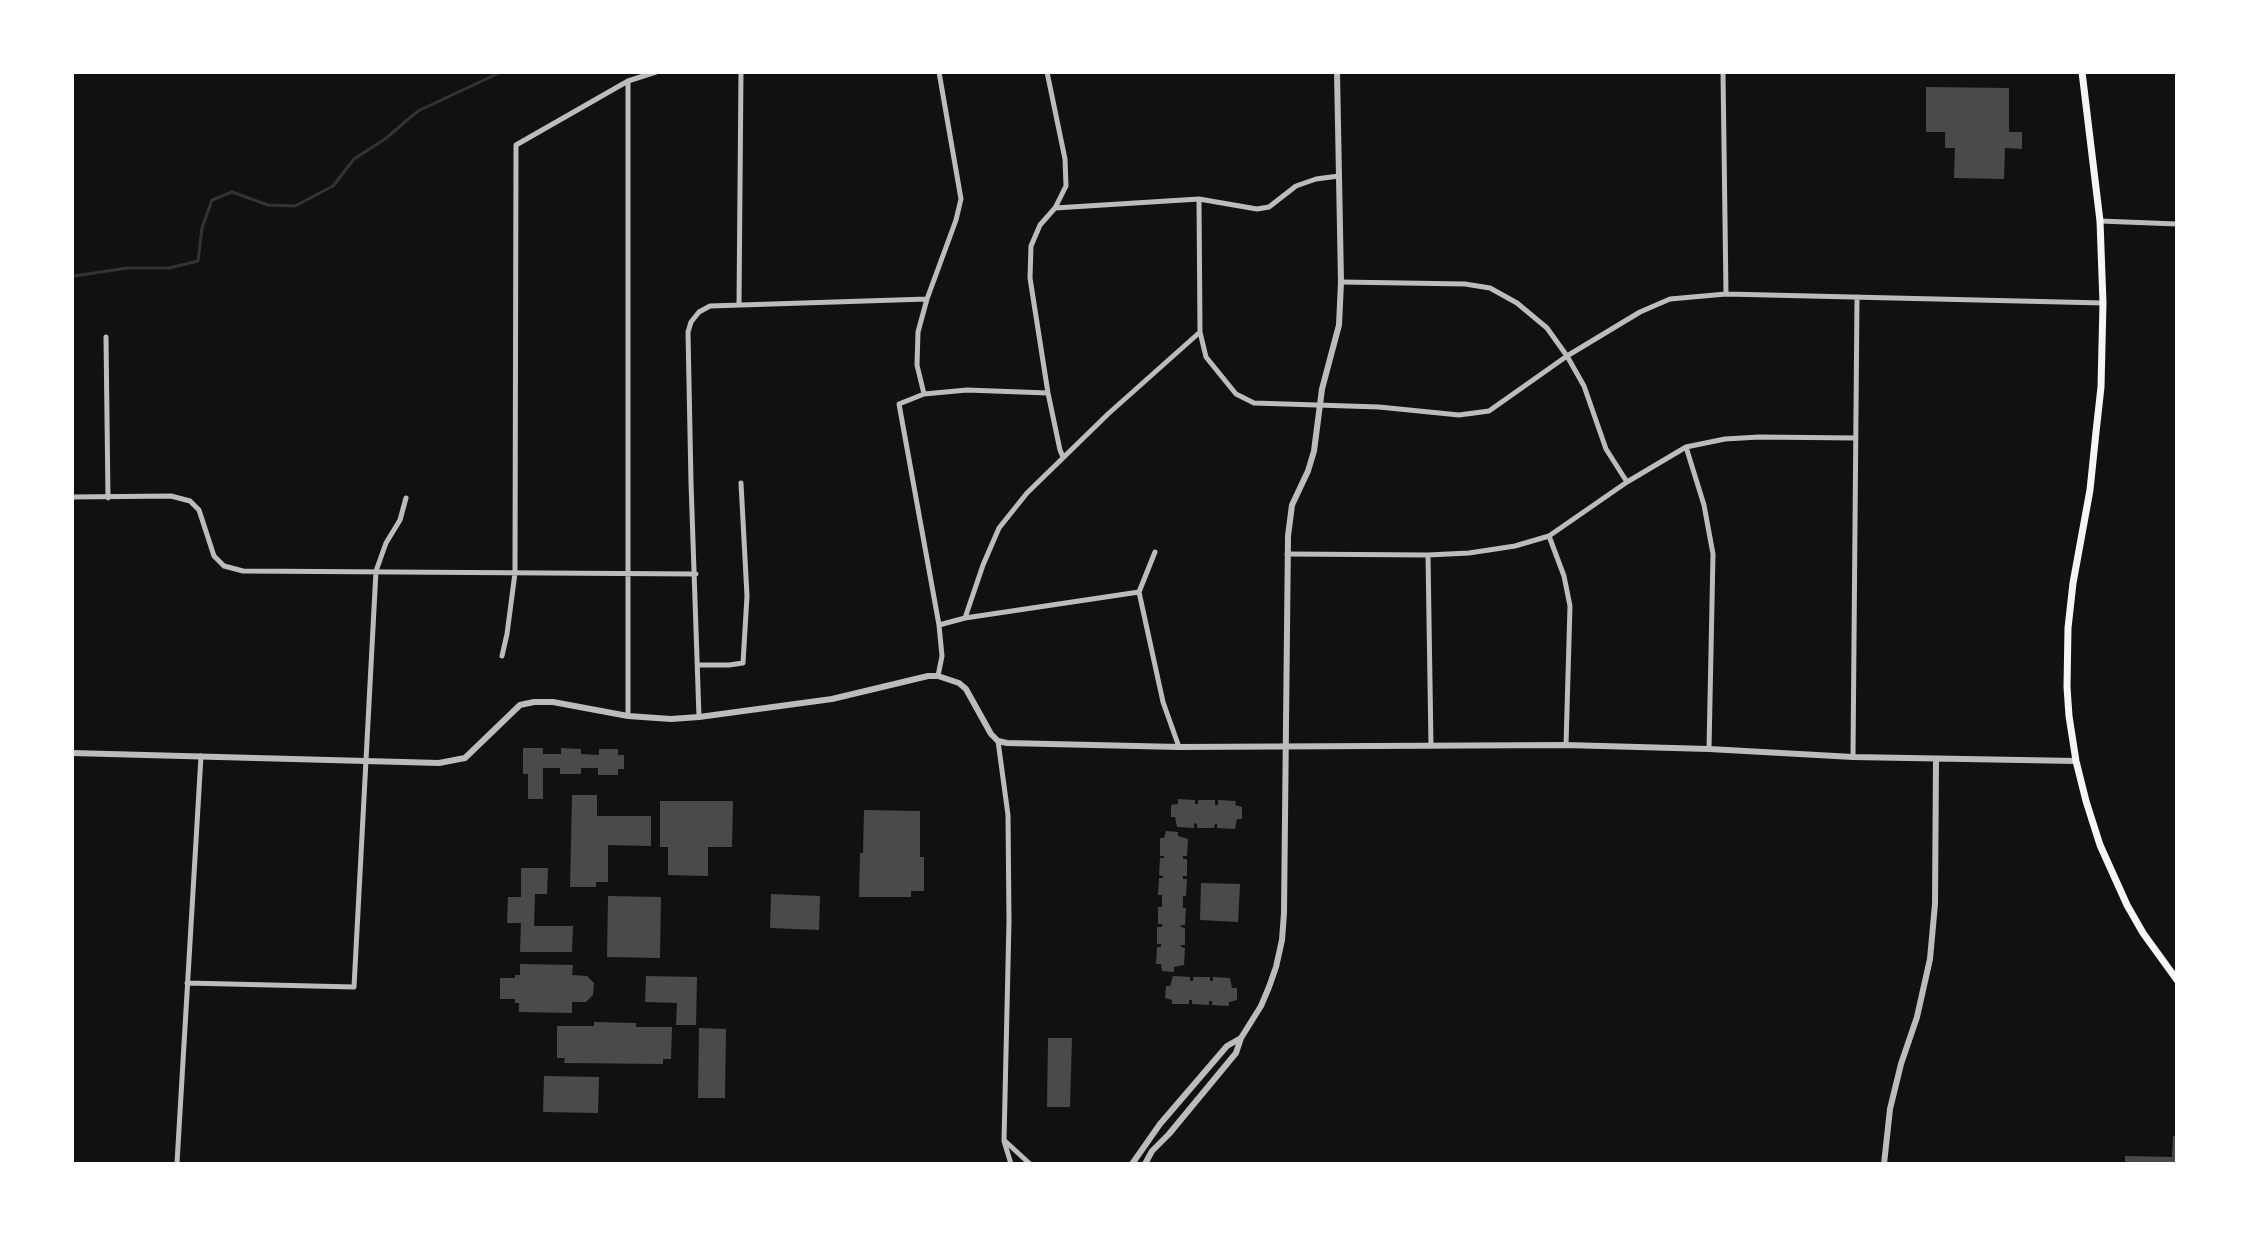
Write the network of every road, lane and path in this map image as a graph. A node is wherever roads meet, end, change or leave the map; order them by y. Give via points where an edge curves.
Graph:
1 (656, 72) edge
2 (741, 72) edge
3 (939, 72) edge
4 (1047, 72) edge
5 (1337, 72) edge
6 (1723, 72) edge
7 (2082, 72) edge
8 (628, 81) junction
9 (1339, 176) junction
10 (1199, 199) junction
11 (1055, 208) junction
12 (2100, 221) junction
13 (2177, 224) edge
14 (1341, 282) junction
15 (1726, 294) junction
16 (1857, 297) junction
17 (927, 299) junction
18 (2103, 303) junction
19 (739, 304) junction
20 (1200, 332) junction
21 (106, 337) dead end
22 (1567, 356) junction
23 (1048, 393) junction
24 (924, 394) junction
25 (1319, 405) junction
26 (1856, 438) junction
27 (1686, 447) junction
28 (1063, 457) junction
29 (1627, 482) junction
30 (741, 483) dead end
31 (72, 497) edge
32 (108, 498) junction
33 (406, 498) dead end
34 (1549, 536) junction
35 (1155, 552) dead end
36 (1287, 554) junction
37 (1428, 555) junction
38 (376, 571) junction
39 (515, 573) junction
40 (628, 574) junction
41 (696, 574) junction
42 (1139, 592) junction
43 (965, 618) junction
44 (939, 625) junction
45 (502, 656) dead end
46 (698, 665) junction
47 (938, 676) junction
48 (628, 716) junction
49 (699, 717) junction
50 (998, 741) junction
51 (1566, 745) junction
52 (1286, 746) junction
53 (1431, 746) junction
54 (1179, 747) junction
55 (1709, 749) junction
56 (72, 753) edge
57 (201, 756) junction
58 (1853, 757) junction
59 (1936, 759) junction
60 (364, 760) junction
61 (2076, 761) junction
62 (2177, 980) edge
63 (187, 983) junction
64 (1241, 1038) junction
65 (1004, 1141) junction
66 (177, 1163) edge
67 (1011, 1164) edge
68 (1030, 1164) edge
69 (1132, 1164) edge
70 (1145, 1164) edge
71 (1884, 1164) edge

1 - 8 street
2 - 19 street
3 - 17 street via 961,199
4 - 11 street via 1065,159 1066,186
5 - 9 street
6 - 15 street
7 - 12 main road
8 - 39 street via 516,145
8 - 40 street
9 - 10 street via 1296,186 1269,207 1257,209
9 - 14 street
10 - 11 street
10 - 20 street
11 - 23 street via 1031,246 1030,278
12 - 13 street
12 - 18 main road
14 - 22 street via 1490,288 1547,328
14 - 25 street via 1339,325
15 - 16 street
15 - 22 street via 1670,299
16 - 18 street
16 - 26 street
17 - 19 street
17 - 24 street via 918,332 917,365
18 - 61 main road via 2090,490 2068,628 2067,687
19 - 41 street via 699,312 688,332
20 - 25 street via 1206,357 1236,394 1254,403
20 - 28 street
21 - 32 street
22 - 25 street via 1489,411 1459,415
22 - 29 street via 1584,386 1606,449
23 - 24 street
23 - 28 street
24 - 44 street via 899,404
25 - 36 street via 1314,451 1292,505
26 - 27 street via 1759,437
26 - 58 street
27 - 29 street
27 - 55 street via 1713,554
28 - 43 street via 999,528
29 - 34 street
30 - 46 street via 747,596 743,663
31 - 32 street
32 - 38 street via 171,496 190,501 199,510 214,556 224,566 243,571
33 - 38 street
34 - 37 street via 1484,551
34 - 51 street via 1570,606
35 - 42 street
36 - 37 street
36 - 52 street
37 - 53 street
38 - 39 street
38 - 60 street
39 - 40 street
39 - 45 street
40 - 41 street
40 - 48 street
41 - 46 street
42 - 43 street
42 - 54 street via 1163,702
43 - 44 street
44 - 47 street
46 - 49 street
47 - 49 street via 832,699
47 - 50 street via 966,689
48 - 49 street
48 - 60 street via 534,702 520,705 465,758 439,763
50 - 54 street
50 - 65 street via 1008,815
51 - 53 street
51 - 55 street
52 - 53 street
52 - 54 street
52 - 64 street via 1282,940 1261,1006
55 - 58 street
56 - 57 street
57 - 60 street
57 - 63 street
58 - 59 street
59 - 61 street
59 - 71 street via 1930,959 1890,1109
60 - 63 street via 354,987
61 - 62 main road via 2113,877 2143,933
63 - 66 street
64 - 69 street via 1227,1046
64 - 70 street via 1236,1053
65 - 67 street
65 - 68 street

